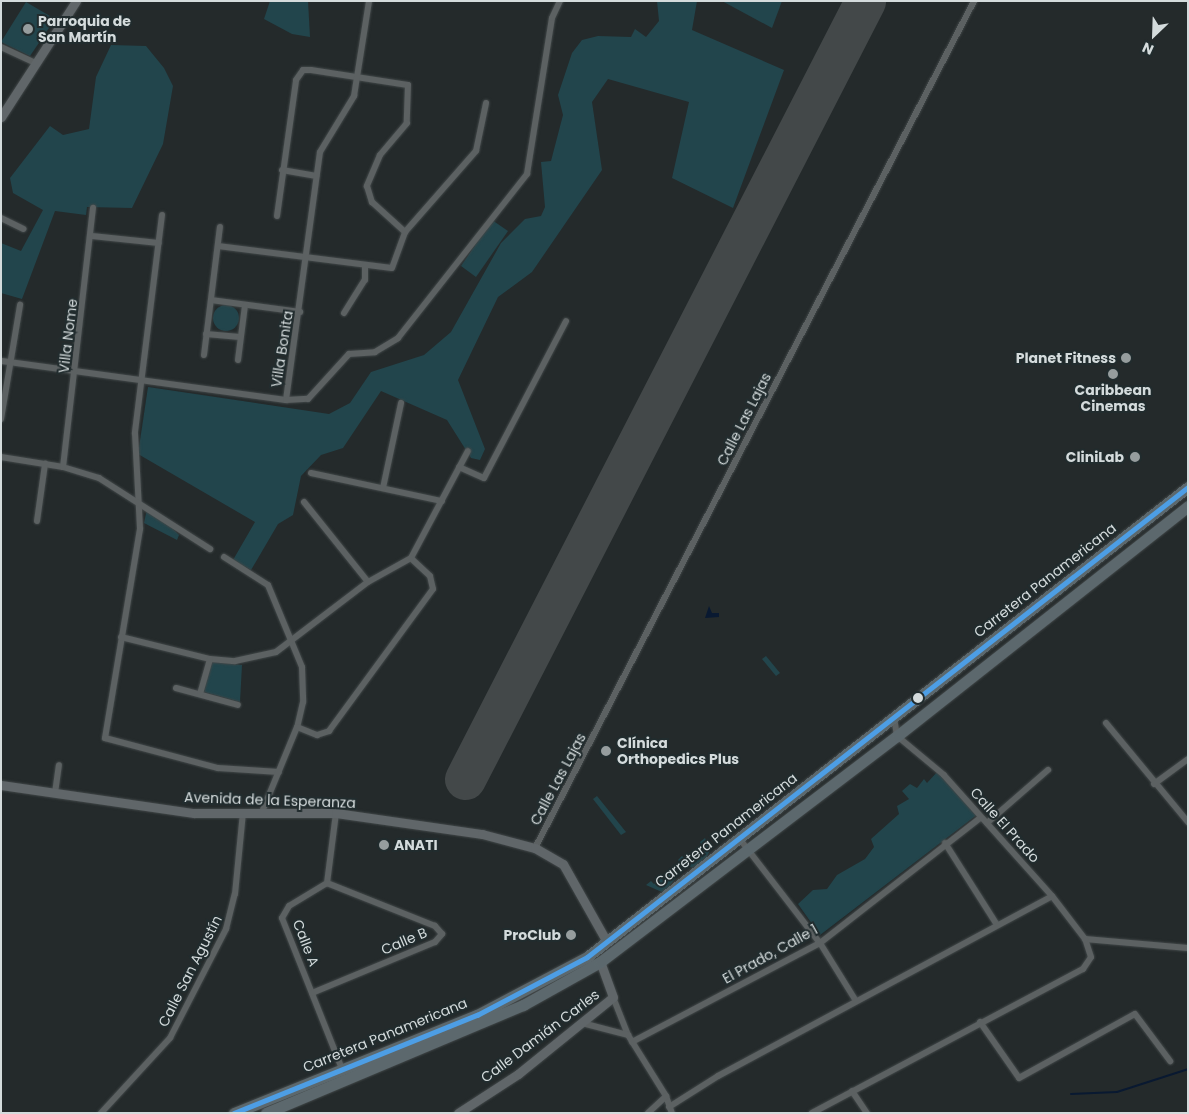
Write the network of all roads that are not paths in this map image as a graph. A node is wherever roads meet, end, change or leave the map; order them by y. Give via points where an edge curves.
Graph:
1 (76, 1) edge
2 (369, 1) edge
3 (560, 1) edge
4 (974, 1) edge
5 (1, 47) edge
6 (35, 63) junction
7 (357, 77) junction
8 (486, 102) dead end
9 (1, 117) edge
10 (282, 170) junction
11 (316, 176) junction
12 (93, 208) dead end
13 (162, 215) dead end
14 (277, 216) dead end
15 (1, 218) edge
16 (220, 227) dead end
17 (24, 229) dead end
18 (405, 232) junction
19 (92, 236) junction
20 (159, 244) junction
21 (218, 246) junction
22 (308, 258) junction
23 (365, 265) junction
24 (211, 300) junction
25 (20, 305) dead end
26 (244, 305) junction
27 (300, 312) junction
28 (344, 313) dead end
29 (566, 321) dead end
30 (206, 334) junction
31 (240, 337) junction
32 (204, 355) dead end
33 (238, 360) dead end
34 (1, 361) edge
35 (12, 363) junction
36 (76, 371) junction
37 (140, 380) junction
38 (286, 400) junction
39 (401, 403) dead end
40 (1, 419) edge
41 (468, 451) dead end
42 (1, 457) edge
43 (45, 464) junction
44 (63, 467) junction
45 (459, 467) junction
46 (311, 473) dead end
47 (1188, 487) edge
48 (383, 488) junction
49 (442, 501) junction
50 (304, 502) dead end
51 (140, 503) junction
52 (1188, 506) edge
53 (38, 521) dead end
54 (210, 549) dead end
55 (224, 557) dead end
56 (411, 558) junction
57 (368, 582) junction
58 (121, 637) junction
59 (294, 642) junction
60 (210, 659) junction
61 (176, 688) dead end
62 (200, 694) junction
63 (238, 705) dead end
64 (894, 717) junction
65 (1106, 723) dead end
66 (296, 728) junction
67 (876, 731) junction
68 (898, 736) junction
69 (1188, 758) edge
70 (60, 765) dead end
71 (1048, 770) dead end
72 (279, 772) junction
73 (1154, 784) junction
74 (1, 785) edge
75 (55, 793) junction
76 (262, 812) junction
77 (243, 813) junction
78 (336, 813) junction
79 (981, 816) junction
80 (1188, 822) edge
81 (987, 823) junction
82 (739, 838) junction
83 (946, 842) junction
84 (535, 848) junction
85 (747, 849) junction
86 (327, 883) junction
87 (1052, 896) junction
88 (667, 910) junction
89 (997, 925) junction
90 (619, 932) junction
91 (1085, 939) junction
92 (607, 942) junction
93 (820, 943) junction
94 (1188, 948) edge
95 (609, 954) junction
96 (600, 962) junction
97 (607, 975) junction
98 (312, 993) junction
99 (613, 997) junction
100 (856, 1001) junction
101 (980, 1022) junction
102 (582, 1023) junction
103 (628, 1034) junction
104 (632, 1042) junction
105 (1170, 1061) dead end
106 (342, 1069) junction
107 (852, 1091) junction
108 (666, 1096) junction
109 (671, 1110) edge
110 (101, 1113) edge
111 (234, 1113) edge
112 (266, 1113) edge
113 (458, 1113) edge
114 (648, 1113) edge
115 (812, 1113) edge
116 (867, 1113) edge

1 - 6 street
2 - 7 street, Villa Bonita
3 - 38 street via 552,18 528,174 398,338 375,352 349,354 308,398
4 - 84 street, Calle Las Lajas
5 - 6 street
6 - 9 street
7 - 10 street via 311,70 299,73
7 - 11 street, Villa Bonita via 349,109 323,142
7 - 18 street via 401,82 412,92 403,132 380,155 366,186 372,202
8 - 18 street via 479,144 472,157
10 - 11 street
10 - 14 street
11 - 22 street, Villa Bonita
12 - 19 street, Villa Nome
13 - 20 street
15 - 17 street
16 - 21 street
18 - 23 street via 392,268
19 - 20 street
19 - 36 street, Villa Nome
20 - 37 street
21 - 22 street
21 - 24 street
22 - 23 street
22 - 27 street, Villa Bonita
23 - 28 street via 365,280
24 - 26 street
24 - 30 street
25 - 35 street
26 - 27 street
26 - 31 street
27 - 38 street, Villa Bonita
29 - 45 street via 484,478
30 - 31 street
30 - 32 street
31 - 33 street
34 - 35 street, Villa Bonita
35 - 36 street, Villa Bonita
35 - 40 street
36 - 37 street, Villa Bonita
36 - 44 street, Villa Nome
37 - 38 street, Villa Bonita
37 - 51 street via 135,452
39 - 48 street
41 - 45 street
42 - 43 street
43 - 44 street
43 - 53 street
44 - 51 street via 99,478
45 - 49 street
46 - 48 street
47 - 64 highway, Carretera Panamericana
48 - 49 street
49 - 56 street
50 - 57 street
51 - 54 street
51 - 58 street
52 - 68 highway, Carretera Panamericana
55 - 59 street via 268,585
56 - 57 street
56 - 66 street via 430,576 433,589 329,731 317,735
57 - 59 street
58 - 60 street
58 - 72 street via 105,738 218,768
59 - 60 street via 258,659
59 - 66 street via 304,685
60 - 62 street
61 - 62 street
62 - 63 street
64 - 67 highway, Carretera Panamericana
64 - 68 street
65 - 73 street
66 - 72 street
67 - 68 street
67 - 82 highway, Carretera Panamericana
68 - 79 street, Calle El Prado via 944,775
68 - 85 highway, Carretera Panamericana
69 - 73 street
70 - 75 street
71 - 81 street
72 - 76 street
73 - 80 street
74 - 75 street, Avenida de la Esperanza
75 - 77 street, Avenida de la Esperanza via 194,813
76 - 77 street, Avenida de la Esperanza
76 - 78 street, Avenida de la Esperanza
77 - 110 street, Calle San Agustín via 235,894 226,929 170,1038
78 - 84 street, Avenida de la Esperanza via 482,834
78 - 86 street
79 - 81 street, Calle El Prado
79 - 83 street, El Prado, Calle 1
81 - 87 street, Calle El Prado
82 - 85 street
82 - 88 highway via 732,854
82 - 90 highway, Carretera Panamericana
83 - 89 street
83 - 93 street, El Prado, Calle 1
84 - 92 street, Avenida de la Esperanza via 571,873
85 - 88 highway, Carretera Panamericana
85 - 93 street
86 - 98 street, Calle A via 289,906 283,916
86 - 98 street, Calle B via 434,926 442,934 435,942
87 - 89 street
87 - 91 street, Calle El Prado
88 - 95 highway, Carretera Panamericana
89 - 100 street
90 - 92 highway, Carretera Panamericana
90 - 96 highway via 598,956
91 - 94 street
91 - 101 street via 1091,952 1087,967
92 - 106 highway, Carretera Panamericana via 520,995
93 - 100 street
93 - 104 street, El Prado, Calle 1
95 - 96 highway, Carretera Panamericana
95 - 97 street
96 - 97 street
96 - 112 highway, Carretera Panamericana via 523,1005
97 - 99 street
98 - 106 street, Calle A
99 - 102 street, Calle Damián Carles
99 - 103 street
100 - 109 street
101 - 105 street via 1019,1078 1135,1014
101 - 107 street
102 - 103 street
102 - 113 street, Calle Damián Carles via 518,1074
103 - 104 street
104 - 108 street
106 - 111 highway, Carretera Panamericana
107 - 115 street
107 - 116 street
108 - 109 street
108 - 114 street

